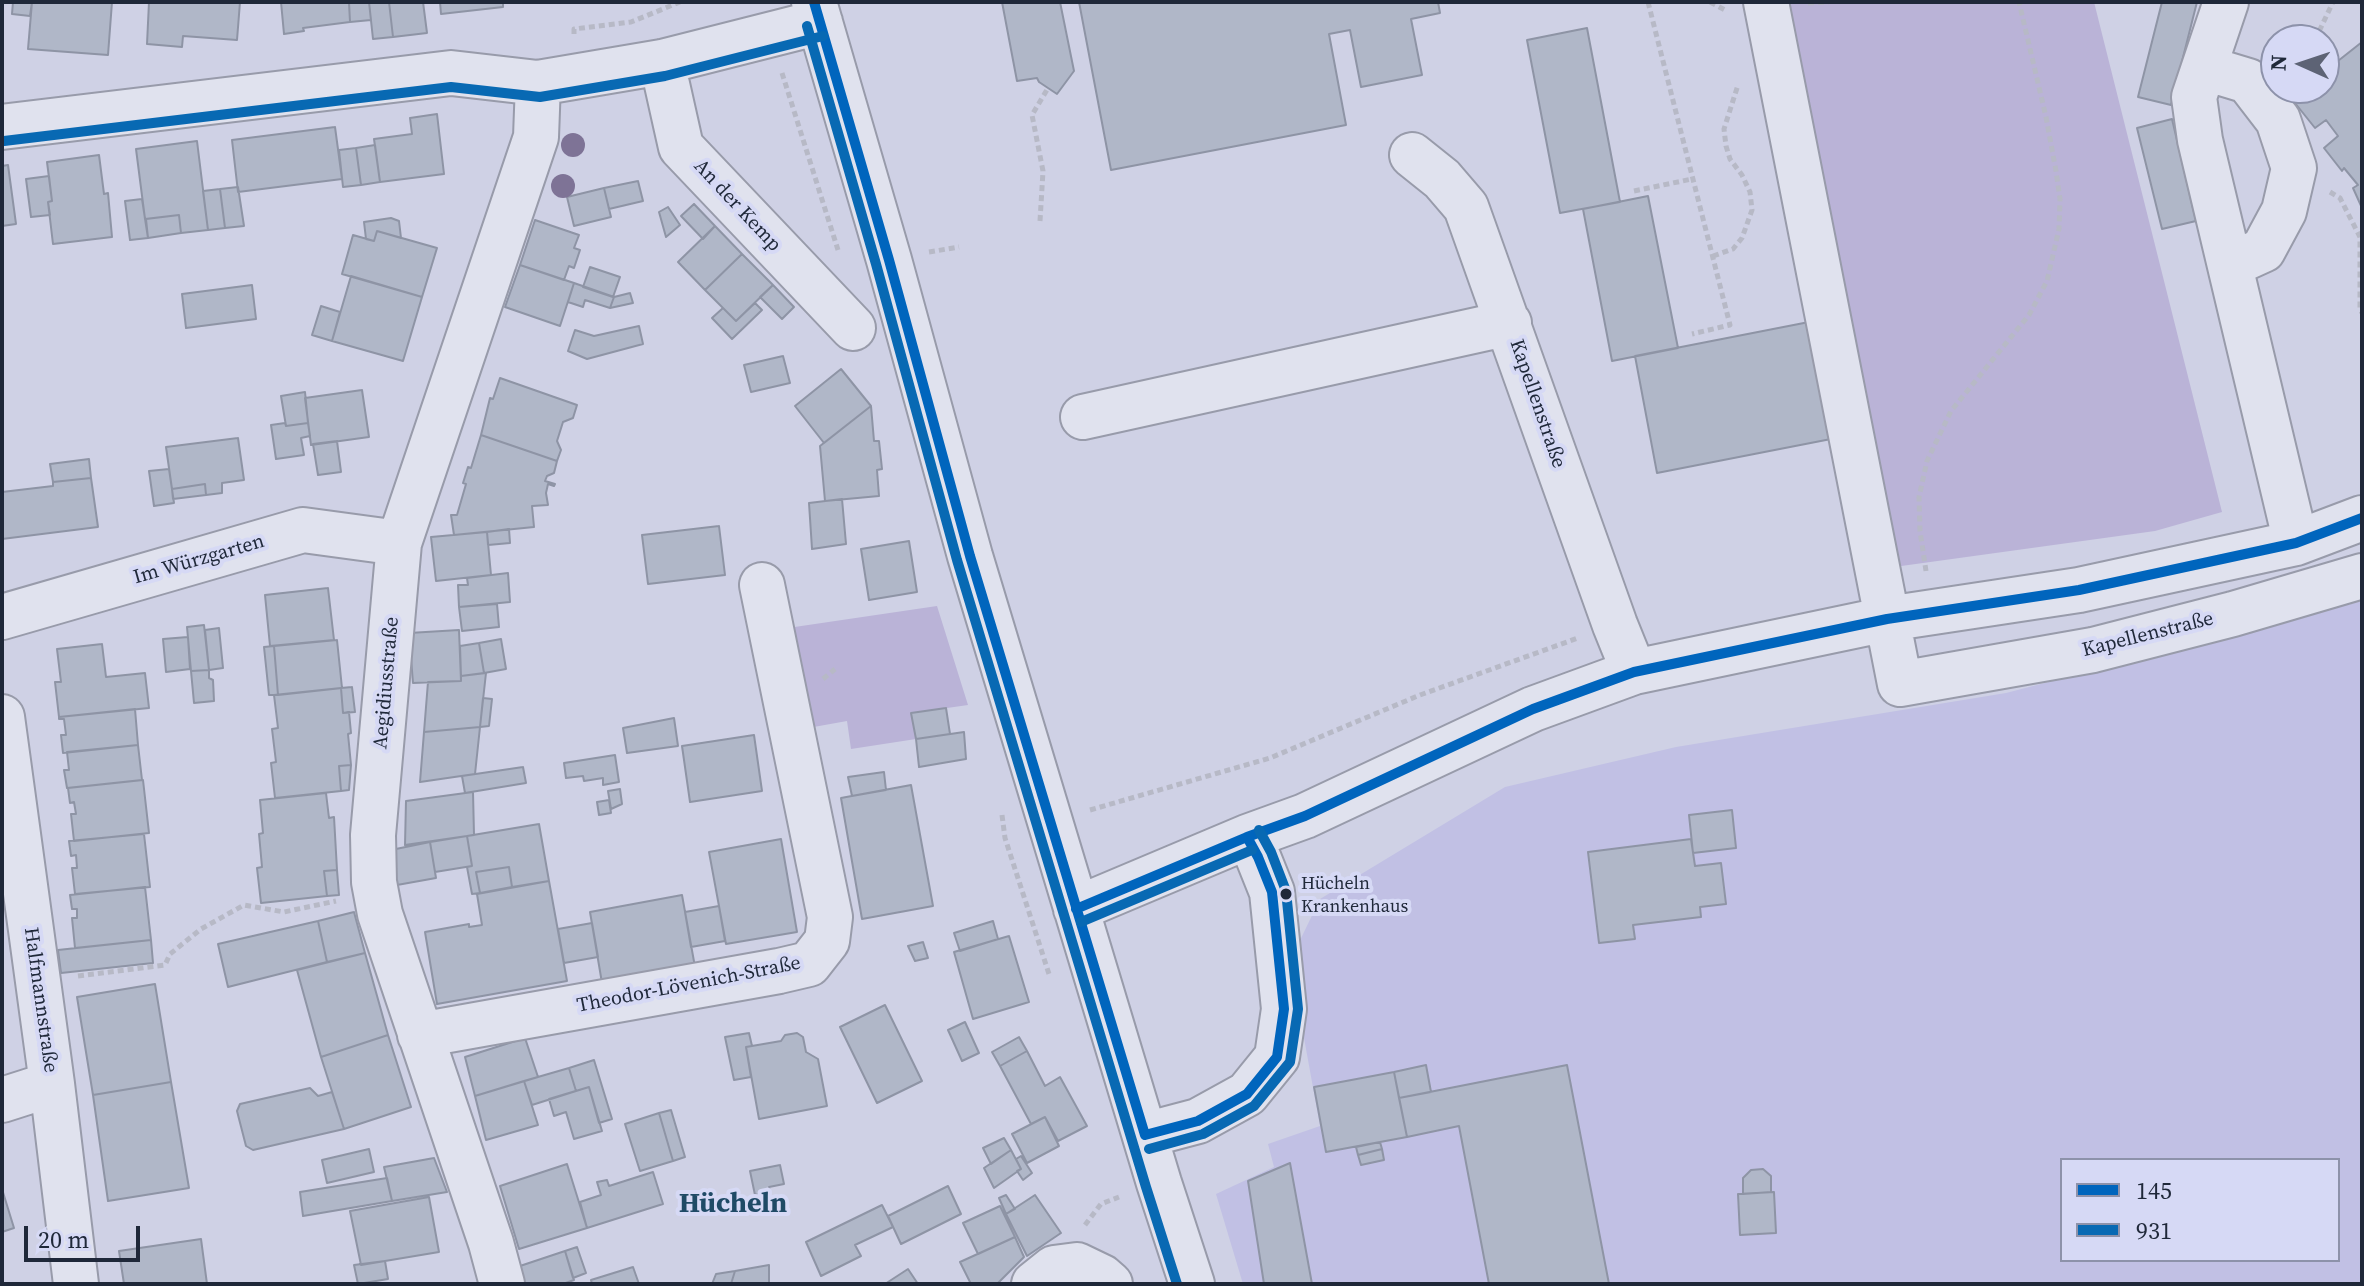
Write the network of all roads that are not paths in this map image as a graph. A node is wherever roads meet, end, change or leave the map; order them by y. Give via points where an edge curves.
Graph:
1 (2226, 2) edge
2 (1749, 10) edge
3 (817, 12) edge
4 (662, 62) junction
5 (2205, 68) junction
6 (538, 83) junction
7 (2, 127) edge
8 (1412, 155) dead end
9 (2230, 265) junction
10 (1509, 323) junction
11 (853, 328) dead end
12 (1083, 417) dead end
13 (2362, 518) edge
14 (399, 543) junction
15 (2296, 543) junction
16 (2362, 576) edge
17 (762, 585) dead end
18 (2, 617) edge
19 (1887, 619) junction
20 (1634, 672) junction
21 (2, 717) edge
22 (1247, 837) junction
23 (1076, 909) junction
24 (420, 1035) junction
25 (52, 1084) junction
26 (2, 1100) edge
27 (1145, 1135) junction
28 (1044, 1276) edge
29 (76, 1284) edge
30 (502, 1284) edge
31 (1110, 1284) edge
32 (1192, 1284) edge

1 - 5 street
2 - 19 street
3 - 4 street
3 - 23 street
4 - 6 street
4 - 11 street, An der Kemp via 681,147
5 - 9 street via 2194,97
5 - 9 street via 2248,81 2278,120 2294,168 2284,211 2263,250
6 - 7 street via 451,73
6 - 14 street, Aegidiusstraße via 536,137
8 - 10 street, Kapellenstraße via 1466,207
9 - 15 street
10 - 12 street
10 - 20 street, Kapellenstraße
13 - 15 street
14 - 18 street, Im Würzgarten via 303,530
14 - 24 street, Aegidiusstraße via 373,835 380,914
15 - 19 street via 2079,590
16 - 19 street, Kapellenstraße via 2093,650 1900,684
17 - 24 street, Theodor-Lövenich-Straße via 830,917 827,941 809,964 779,971
19 - 20 street
20 - 22 street via 1533,709 1305,816
21 - 25 street, Halfmannstraße
22 - 23 street
22 - 27 street via 1272,892 1284,1009 1277,1057 1247,1094 1198,1121
23 - 27 street
24 - 30 street, Aegidiusstraße
25 - 26 street
25 - 29 street, Halfmannstraße
27 - 32 street
28 - 31 street via 1077,1265

